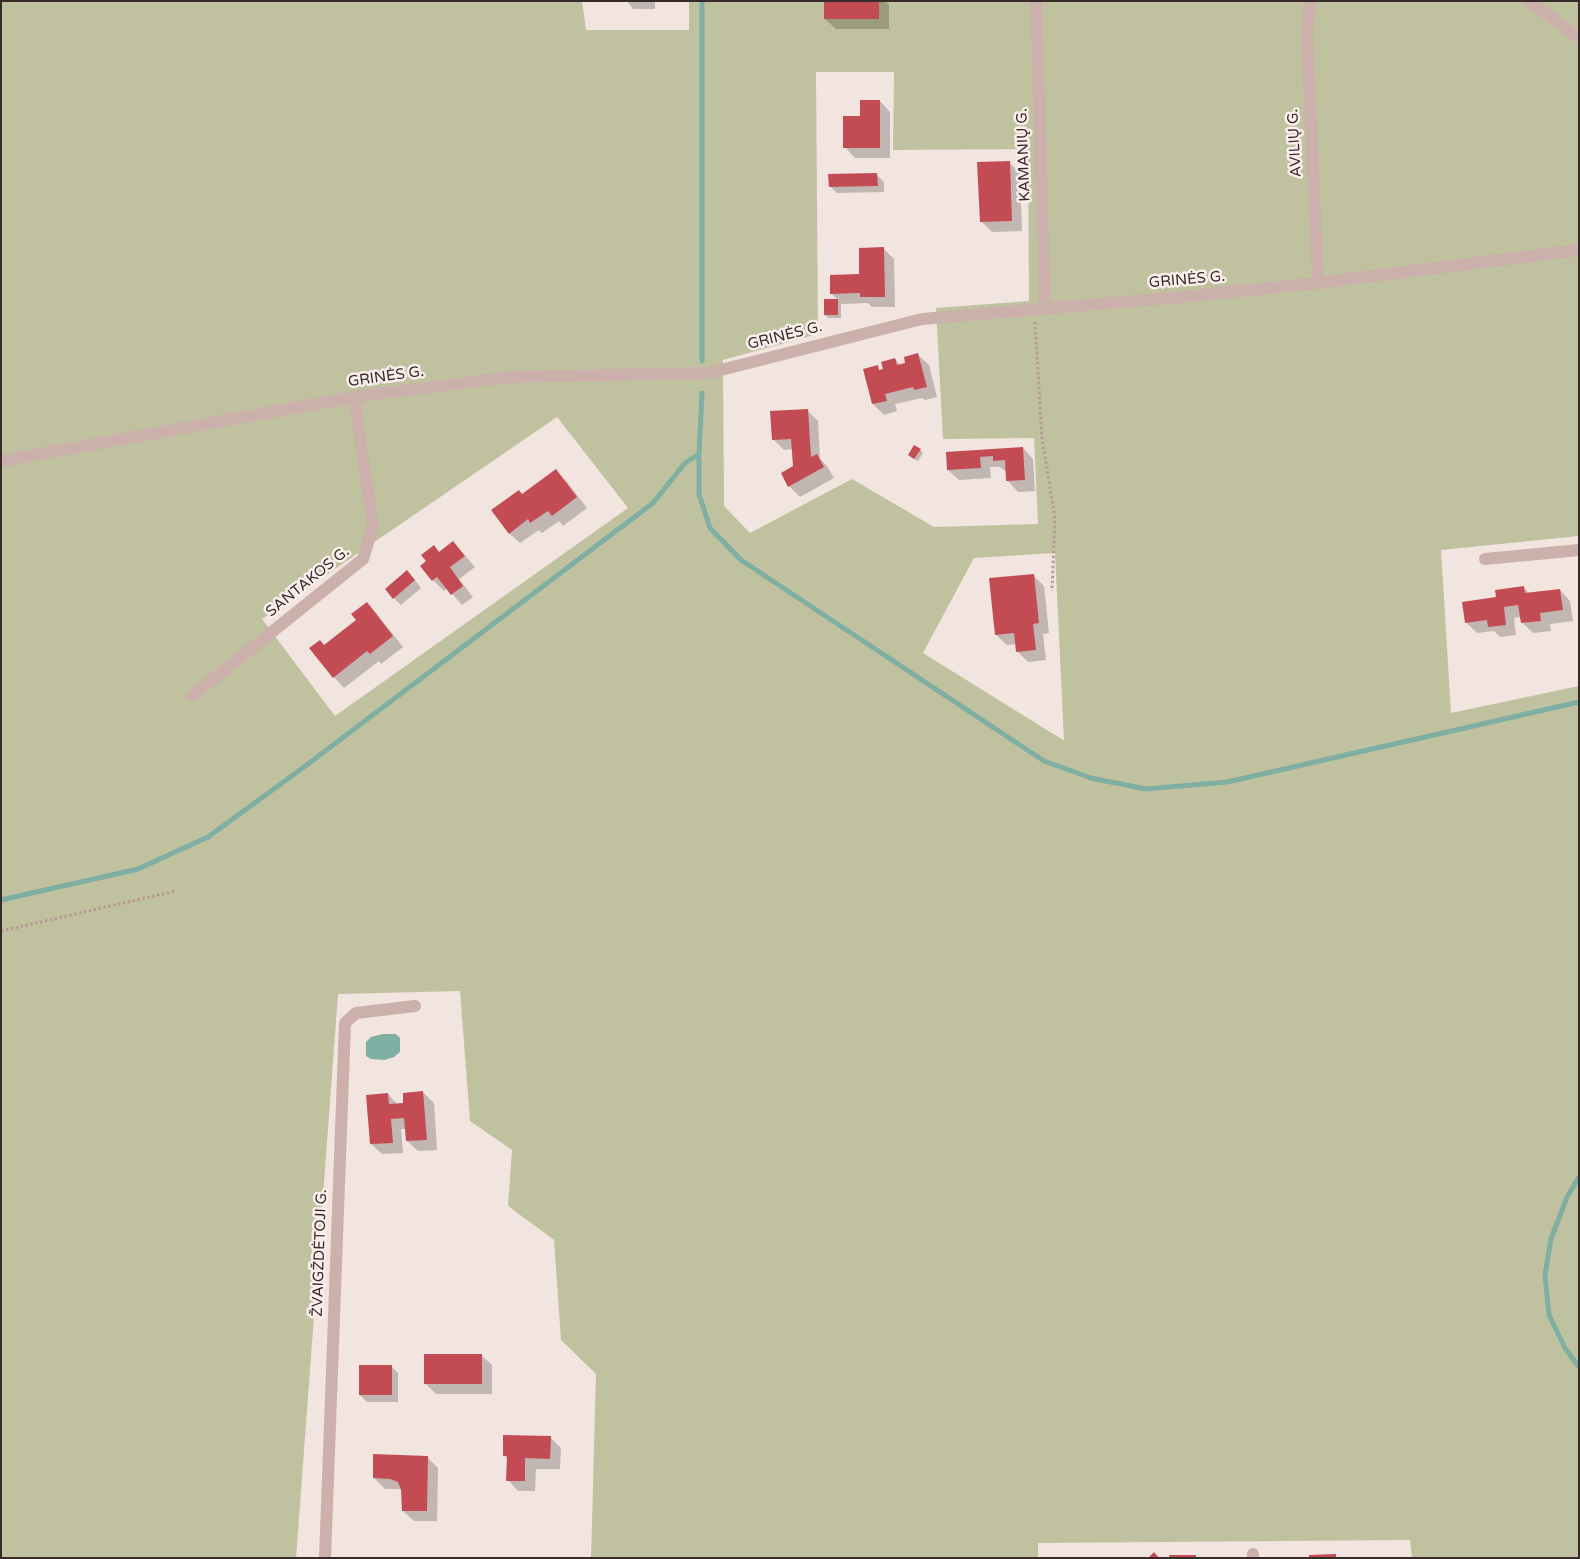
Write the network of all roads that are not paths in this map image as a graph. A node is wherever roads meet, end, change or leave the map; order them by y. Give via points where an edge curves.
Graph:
1 (1036, 1) edge
2 (1310, 1) edge
3 (1529, 1) edge
4 (1579, 38) edge
5 (1579, 250) edge
6 (1318, 284) junction
7 (1040, 309) junction
8 (354, 397) junction
9 (1, 461) edge
10 (1579, 550) edge
11 (1485, 559) dead end
12 (192, 696) dead end
13 (415, 1006) dead end
14 (325, 1558) edge

1 - 7 street, KAMANIŲ G.
2 - 6 street, AVILIŲ G. via 1306,35
3 - 4 street
5 - 6 street, GRINĖS G.
6 - 7 street, GRINĖS G.
7 - 8 street, GRINĖS G. via 922,319 708,373 510,377
8 - 9 street, GRINĖS G.
8 - 12 street, SANTAKOS G. via 373,526 363,559
10 - 11 street
13 - 14 street, ŽVAIGŽDĖTOJI G. via 356,1012 345,1023

